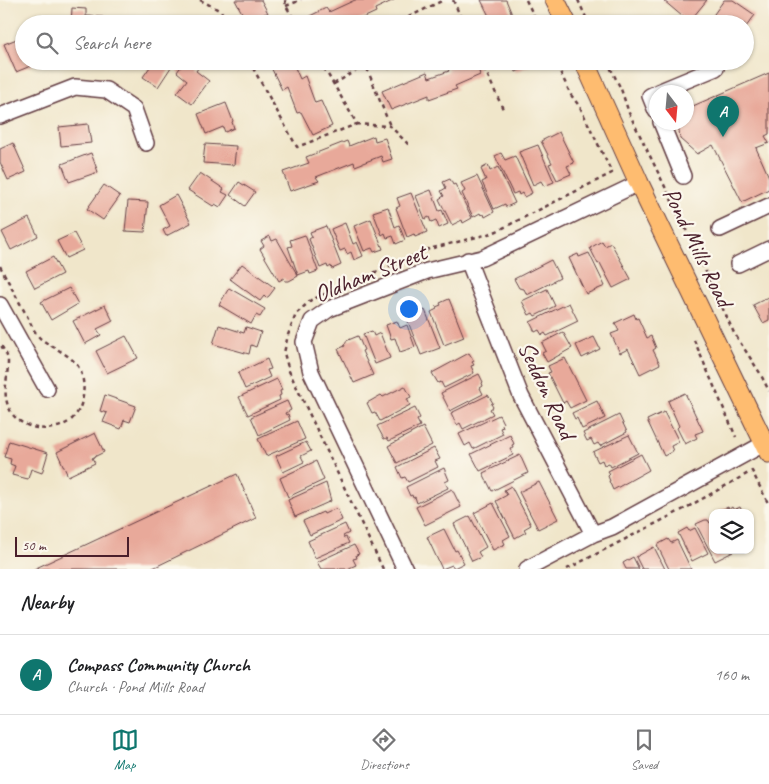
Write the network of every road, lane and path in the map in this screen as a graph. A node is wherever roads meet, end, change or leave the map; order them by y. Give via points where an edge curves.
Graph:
1 (200, 0) edge
2 (285, 0) edge
3 (301, 0) edge
4 (444, 0) edge
5 (453, 0) edge
6 (526, 0) edge
7 (555, 0) edge
8 (578, 0) edge
9 (286, 6) junction
10 (223, 15) edge
11 (292, 15) edge
12 (413, 15) edge
13 (460, 15) edge
14 (534, 15) edge
15 (562, 15) edge
16 (585, 15) edge
17 (254, 70) edge
18 (325, 70) edge
19 (358, 70) edge
20 (367, 70) edge
21 (485, 70) edge
22 (559, 70) edge
23 (588, 70) edge
24 (612, 70) edge
25 (711, 70) edge
26 (334, 84) junction
27 (676, 85) edge
28 (503, 109) dead end
29 (0, 116) edge
30 (357, 124) junction
31 (390, 126) junction
32 (664, 130) edge
33 (146, 144) dead end
34 (409, 144) dead end
35 (683, 176) dead end
36 (639, 183) junction
37 (769, 206) edge
38 (720, 229) dead end
39 (769, 249) edge
40 (468, 260) junction
41 (738, 264) dead end
42 (0, 305) edge
43 (690, 331) dead end
44 (47, 389) dead end
45 (769, 391) edge
46 (736, 437) dead end
47 (767, 446) edge
48 (769, 505) edge
49 (593, 534) junction
50 (383, 569) edge
51 (405, 569) edge
52 (527, 569) edge
53 (568, 569) edge

1 - 10 path
2 - 9 path
3 - 9 path
4 - 12 path
5 - 13 path
6 - 14 path
7 - 15 main road
8 - 16 path
9 - 11 path
17 - 30 path via 298,147
18 - 26 path
19 - 26 path
20 - 31 path
21 - 28 path
22 - 50 path via 612,173 497,231 429,249 311,300 296,314 288,335 284,353 289,371
23 - 36 main road, Pond Mills Road
24 - 45 path via 629,113 734,333
25 - 27 street
26 - 30 path
29 - 33 street via 75,87 106,90 134,109
30 - 31 path
31 - 34 path
32 - 35 street
36 - 40 street, Oldham Street via 482,258
36 - 47 main road, Pond Mills Road
37 - 38 street
39 - 41 street
40 - 49 street, Seddon Road via 521,396
40 - 51 street, Oldham Street via 427,271 329,309 312,321 304,342 311,372
42 - 44 street
43 - 46 path
47 - 49 street
48 - 53 path via 752,471
49 - 52 street

